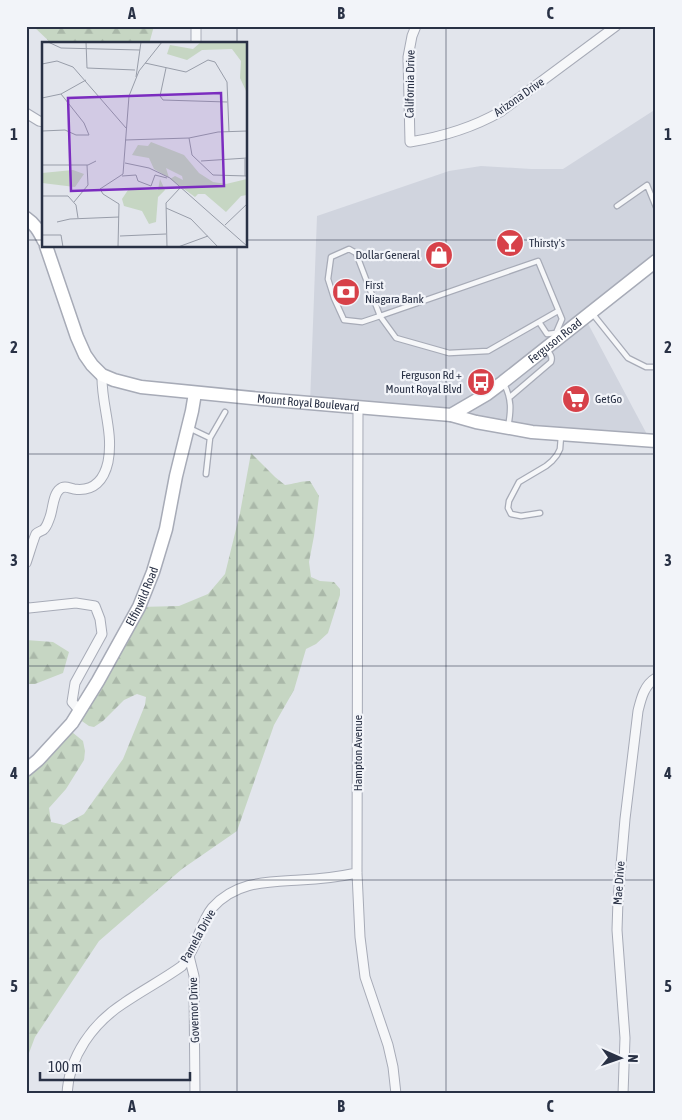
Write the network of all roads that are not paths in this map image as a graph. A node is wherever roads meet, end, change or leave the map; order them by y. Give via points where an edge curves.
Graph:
1 (196, 26) edge
2 (416, 26) edge
3 (616, 26) edge
4 (196, 42) edge
5 (26, 113) edge
6 (42, 122) edge
7 (410, 142) joint
8 (616, 206) dead end
9 (656, 207) edge
10 (26, 218) edge
11 (42, 237) edge
12 (47, 248) edge
13 (656, 261) edge
14 (558, 311) junction
15 (592, 312) junction
16 (380, 316) junction
17 (539, 322) junction
18 (559, 335) junction
19 (546, 348) junction
20 (656, 367) edge
21 (102, 375) junction
22 (503, 382) junction
23 (195, 393) junction
24 (510, 397) junction
25 (358, 408) junction
26 (225, 412) dead end
27 (451, 415) junction
28 (188, 427) junction
29 (508, 429) junction
30 (561, 434) junction
31 (210, 438) junction
32 (656, 441) edge
33 (206, 474) dead end
34 (540, 513) dead end
35 (26, 563) edge
36 (26, 607) edge
37 (656, 678) edge
38 (80, 711) junction
39 (26, 770) edge
40 (357, 873) junction
41 (189, 956) junction
42 (67, 1094) edge
43 (195, 1094) edge
44 (396, 1094) edge
45 (623, 1094) edge

1 - 4 street
2 - 7 street, California Drive via 408,56
3 - 7 street, Arizona Drive via 488,119 448,134
5 - 6 street
8 - 9 lane via 647,185
10 - 11 main road
12 - 21 main road via 77,337 85,355
13 - 15 main road, Ferguson Road
14 - 16 lane via 538,261
14 - 17 lane
14 - 18 lane via 562,319
15 - 18 main road, Ferguson Road
15 - 20 lane via 628,358 646,367
16 - 16 lane via 356,253 349,250 331,257 328,278 344,320 362,322
16 - 17 lane via 396,338 450,352 488,351
17 - 18 lane via 547,334
18 - 19 main road, Ferguson Road
19 - 22 main road, Ferguson Road
19 - 24 lane via 552,356 551,362
21 - 23 main road, Mount Royal Boulevard via 141,387
21 - 35 street via 110,442 104,474 95,487 59,489 51,516 45,528 36,534
22 - 24 lane
22 - 27 main road, Ferguson Road
23 - 25 main road, Mount Royal Boulevard
23 - 28 main road, Elfinwild Road
24 - 29 lane
25 - 27 main road, Mount Royal Boulevard
25 - 40 street, Hampton Avenue
26 - 31 lane
27 - 29 main road, Mount Royal Boulevard
28 - 31 lane
28 - 38 main road, Elfinwild Road via 166,529 153,572 139,607
29 - 30 main road, Mount Royal Boulevard
30 - 32 main road, Mount Royal Boulevard
30 - 34 lane via 557,455 546,466 519,482 509,501 511,514
31 - 33 lane
36 - 38 street via 76,603 94,606 102,634 75,683 72,702
37 - 45 street, Mae Drive via 640,699 618,892 617,930 625,1038
38 - 39 main road, Elfinwild Road via 57,740
40 - 41 street, Pamela Drive via 256,883 233,892 221,900 204,920
40 - 44 street, Hampton Avenue via 364,977 388,1045
41 - 42 street, Pamela Drive via 182,966 123,1003 93,1030 77,1055
41 - 43 street, Governor Drive via 194,976

